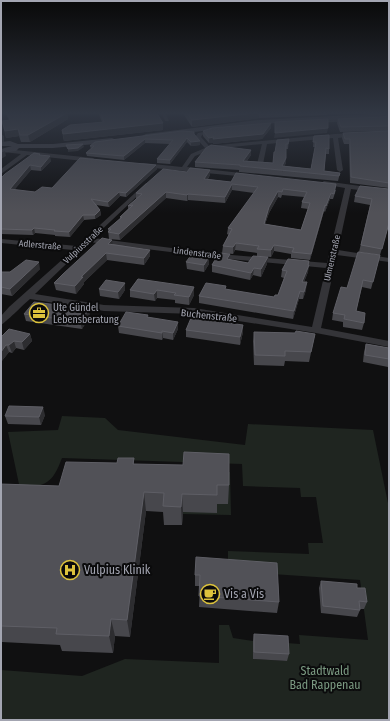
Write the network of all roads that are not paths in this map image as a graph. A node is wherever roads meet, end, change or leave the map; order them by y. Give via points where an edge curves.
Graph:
1 (50, 146) edge
2 (206, 146) edge
3 (230, 146) edge
4 (264, 146) edge
5 (336, 146) edge
6 (2, 147) edge
7 (15, 148) junction
8 (208, 148) junction
9 (26, 153) junction
10 (100, 160) edge
11 (135, 164) edge
12 (260, 164) edge
13 (165, 167) junction
14 (183, 169) junction
15 (340, 170) dead end
16 (1, 172) edge
17 (254, 176) edge
18 (316, 183) edge
19 (348, 186) junction
20 (389, 192) edge
21 (88, 240) junction
22 (1, 241) edge
23 (79, 248) junction
24 (334, 252) junction
25 (389, 260) edge
26 (330, 266) junction
27 (28, 296) junction
28 (1, 322) edge
29 (316, 330) junction
30 (389, 344) edge

1 - 7 street
2 - 8 street
3 - 8 street
4 - 12 street
5 - 15 street
6 - 7 street
6 - 9 street
7 - 9 street
8 - 14 street via 193,155
9 - 10 street
9 - 16 street
11 - 13 street
13 - 14 street
13 - 21 street, Vulpiusstraße
14 - 17 street
18 - 19 street
19 - 20 street
19 - 24 street, Ulmenstraße
21 - 23 street, Vulpiusstraße
21 - 26 street, Lindenstraße
22 - 23 street, Adlerstraße
23 - 27 street, Vulpiusstraße
24 - 25 street
24 - 26 street, Ulmenstraße
26 - 29 street, Ulmenstraße
27 - 28 street, Vulpiusstraße
27 - 29 street, Buchenstraße via 104,308 194,311
29 - 30 street, Buchenstraße

